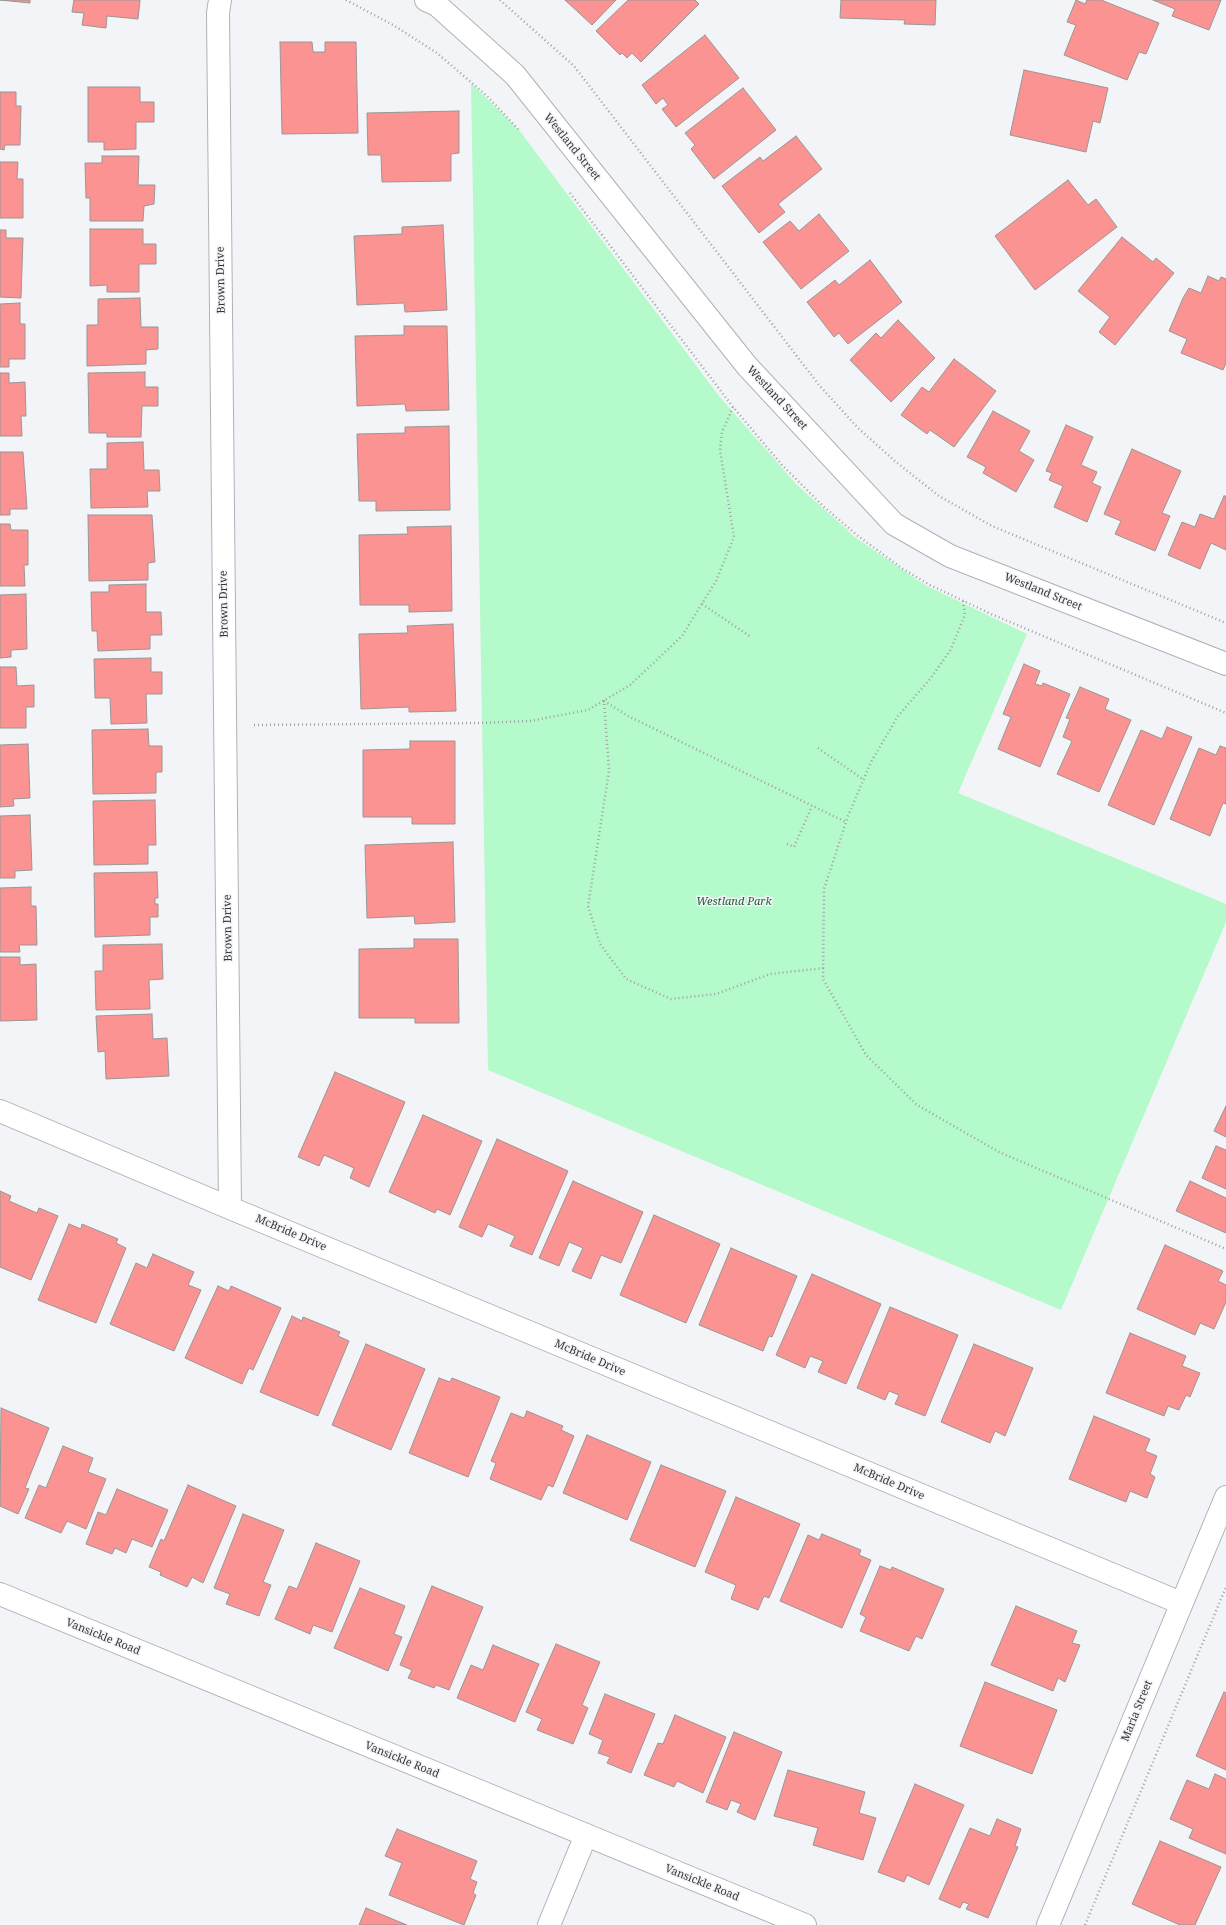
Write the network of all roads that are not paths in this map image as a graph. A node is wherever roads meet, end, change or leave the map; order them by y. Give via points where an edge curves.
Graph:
1 (220, 0) edge
2 (426, 0) edge
3 (1226, 664) edge
4 (0, 1110) edge
5 (230, 1208) junction
6 (1226, 1496) edge
7 (0, 1594) edge
8 (1181, 1603) junction
9 (586, 1835) junction
10 (549, 1925) edge
11 (805, 1925) edge
12 (1048, 1925) edge

1 - 5 street, Brown Drive via 218,21
2 - 3 street, Westland Street via 437,5 514,75 747,366 894,524 950,556
4 - 5 street, McBride Drive
5 - 8 street, McBride Drive
6 - 8 street, Maria Street
7 - 9 street, Vansickle Road
8 - 12 street, Maria Street
9 - 10 street
9 - 11 street, Vansickle Road

